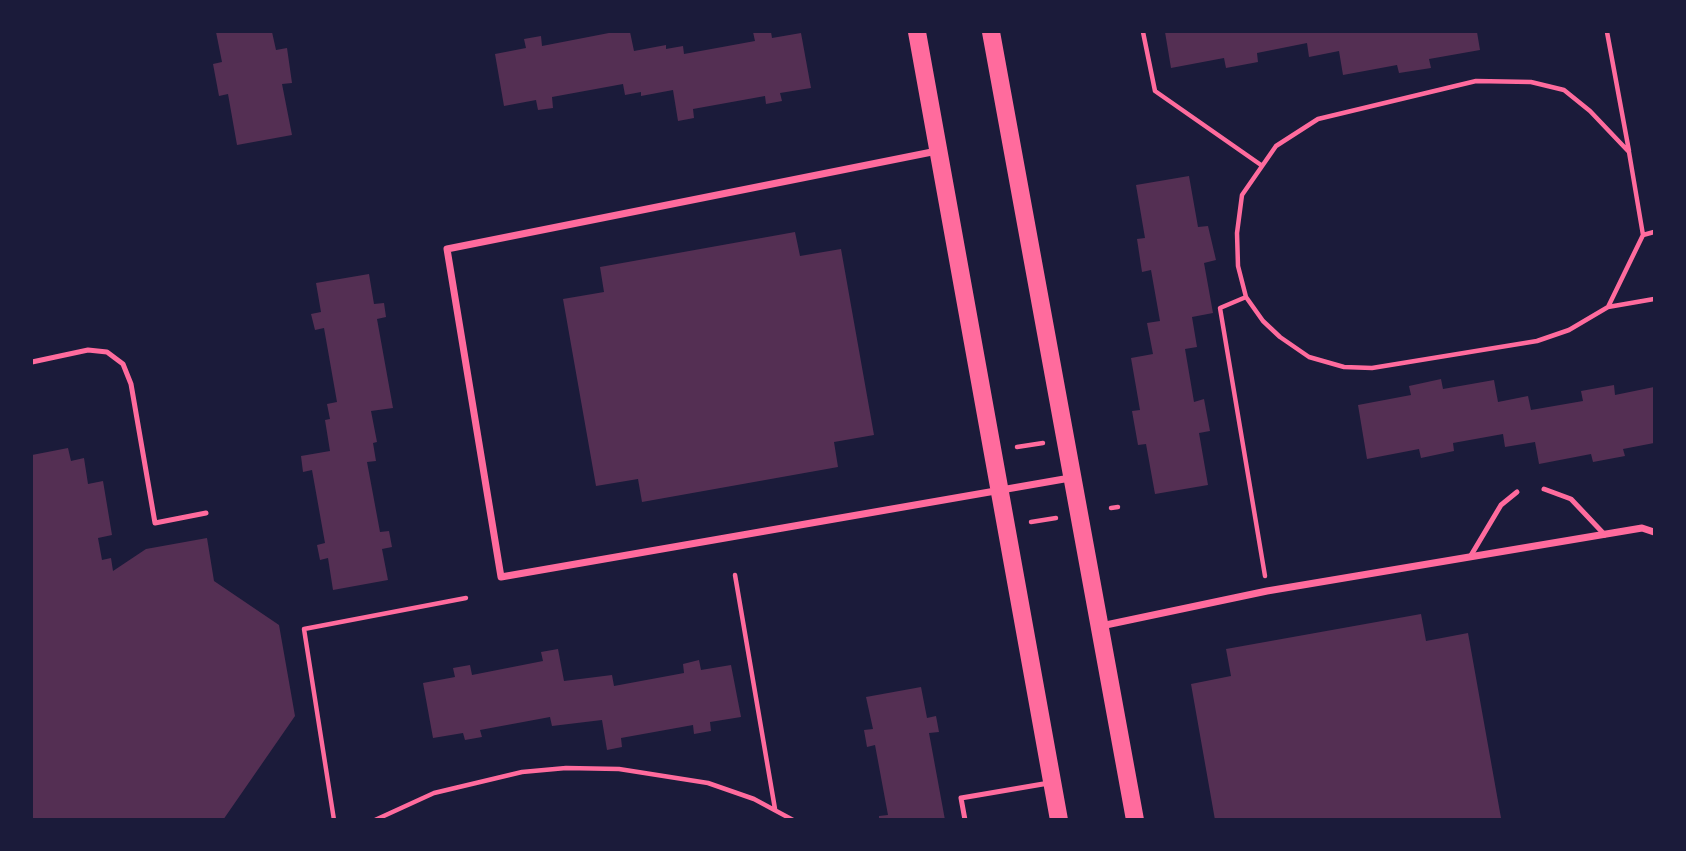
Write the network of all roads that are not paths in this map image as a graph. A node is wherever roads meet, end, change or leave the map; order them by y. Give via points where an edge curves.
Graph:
1 (917, 32) edge
2 (991, 32) edge
3 (937, 151) junction
4 (32, 362) edge
5 (1072, 477) junction
6 (1544, 489) dead end
7 (1000, 491) junction
8 (1517, 492) dead end
9 (206, 513) dead end
10 (1654, 531) edge
11 (1605, 535) junction
12 (1470, 557) junction
13 (1100, 626) junction
14 (1052, 782) junction
15 (965, 820) edge
16 (1059, 820) edge
17 (1135, 820) edge

1 - 3 main road
2 - 5 main road
3 - 7 main road
3 - 7 street via 447,249 501,576
4 - 9 lane via 88,350 107,352 123,364 131,383 155,523
5 - 7 street
5 - 13 main road
6 - 11 lane via 1571,499
7 - 14 main road
8 - 12 lane via 1501,505
10 - 11 street via 1642,528
11 - 12 street
12 - 13 street via 1267,591
13 - 17 main road
14 - 15 lane via 961,798
14 - 16 main road

